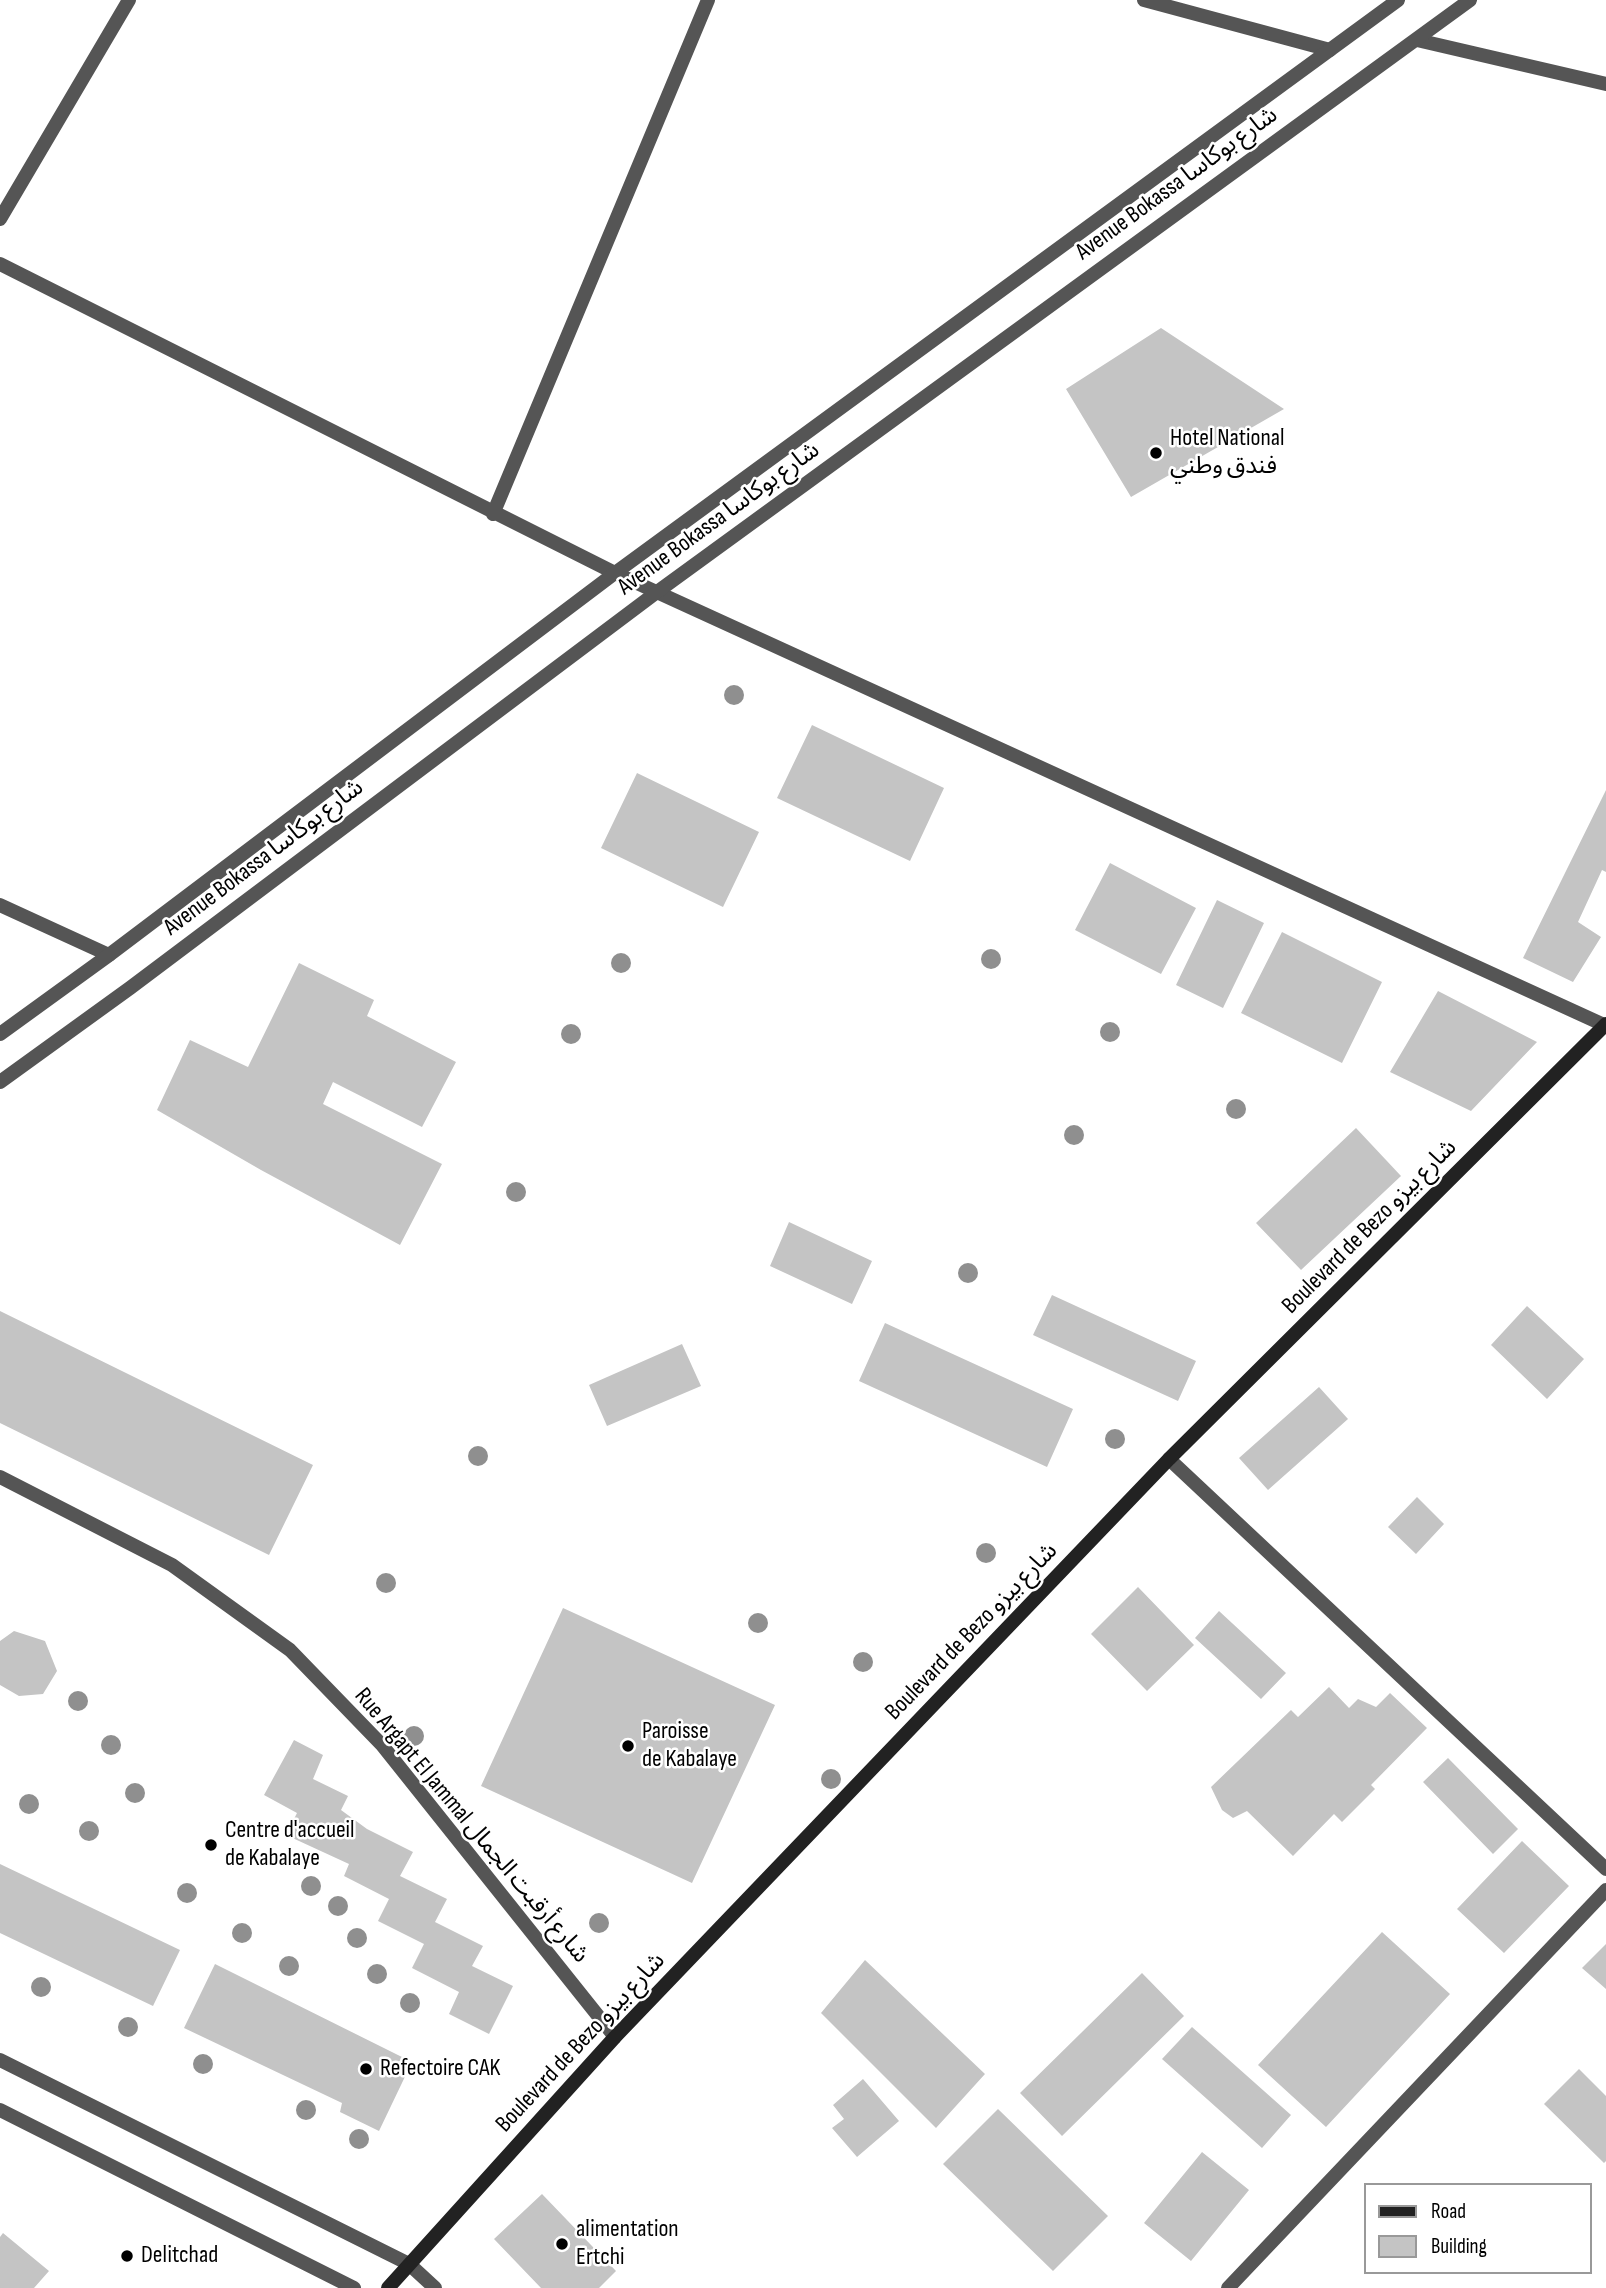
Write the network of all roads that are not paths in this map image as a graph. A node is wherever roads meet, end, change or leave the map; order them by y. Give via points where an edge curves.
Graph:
1 (129, 0) edge
2 (708, 0) edge
3 (1144, 0) edge
4 (1398, 0) edge
5 (1470, 0) edge
6 (1417, 40) junction
7 (1331, 50) junction
8 (1606, 84) edge
9 (0, 219) edge
10 (0, 264) edge
11 (493, 514) junction
12 (615, 573) junction
13 (657, 592) junction
14 (0, 905) edge
15 (109, 955) junction
16 (1605, 1024) edge
17 (0, 1034) edge
18 (0, 1082) edge
19 (1169, 1459) junction
20 (0, 1477) edge
21 (1606, 1869) edge
22 (1606, 1890) edge
23 (615, 2037) junction
24 (0, 2060) edge
25 (0, 2110) edge
26 (409, 2264) junction
27 (354, 2288) edge
28 (388, 2288) edge
29 (435, 2288) edge
30 (1228, 2288) edge

1 - 9 street
2 - 11 street
3 - 7 street
4 - 7 street, Avenue Bokassa شارع بوكاسا
5 - 6 street, Avenue Bokassa شارع بوكاسا
6 - 8 street
6 - 13 street, Avenue Bokassa شارع بوكاسا
7 - 12 street, Avenue Bokassa شارع بوكاسا
10 - 11 street
11 - 12 street
12 - 13 street
12 - 15 street, Avenue Bokassa شارع بوكاسا
13 - 16 street
13 - 18 street, Avenue Bokassa شارع بوكاسا
14 - 15 street
15 - 17 street, Avenue Bokassa شارع بوكاسا
16 - 19 main road, Boulevard de Bezo شارع بيزو
19 - 21 street
19 - 23 main road, Boulevard de Bezo شارع بيزو
20 - 23 street, Rue Argapt El Jammal شارع أرقبت الجمال via 172,1565 290,1650 382,1745
22 - 30 street
23 - 26 main road, Boulevard de Bezo شارع بيزو
24 - 26 street
25 - 27 street
26 - 28 main road, Boulevard de Bezo شارع بيزو
26 - 29 street

